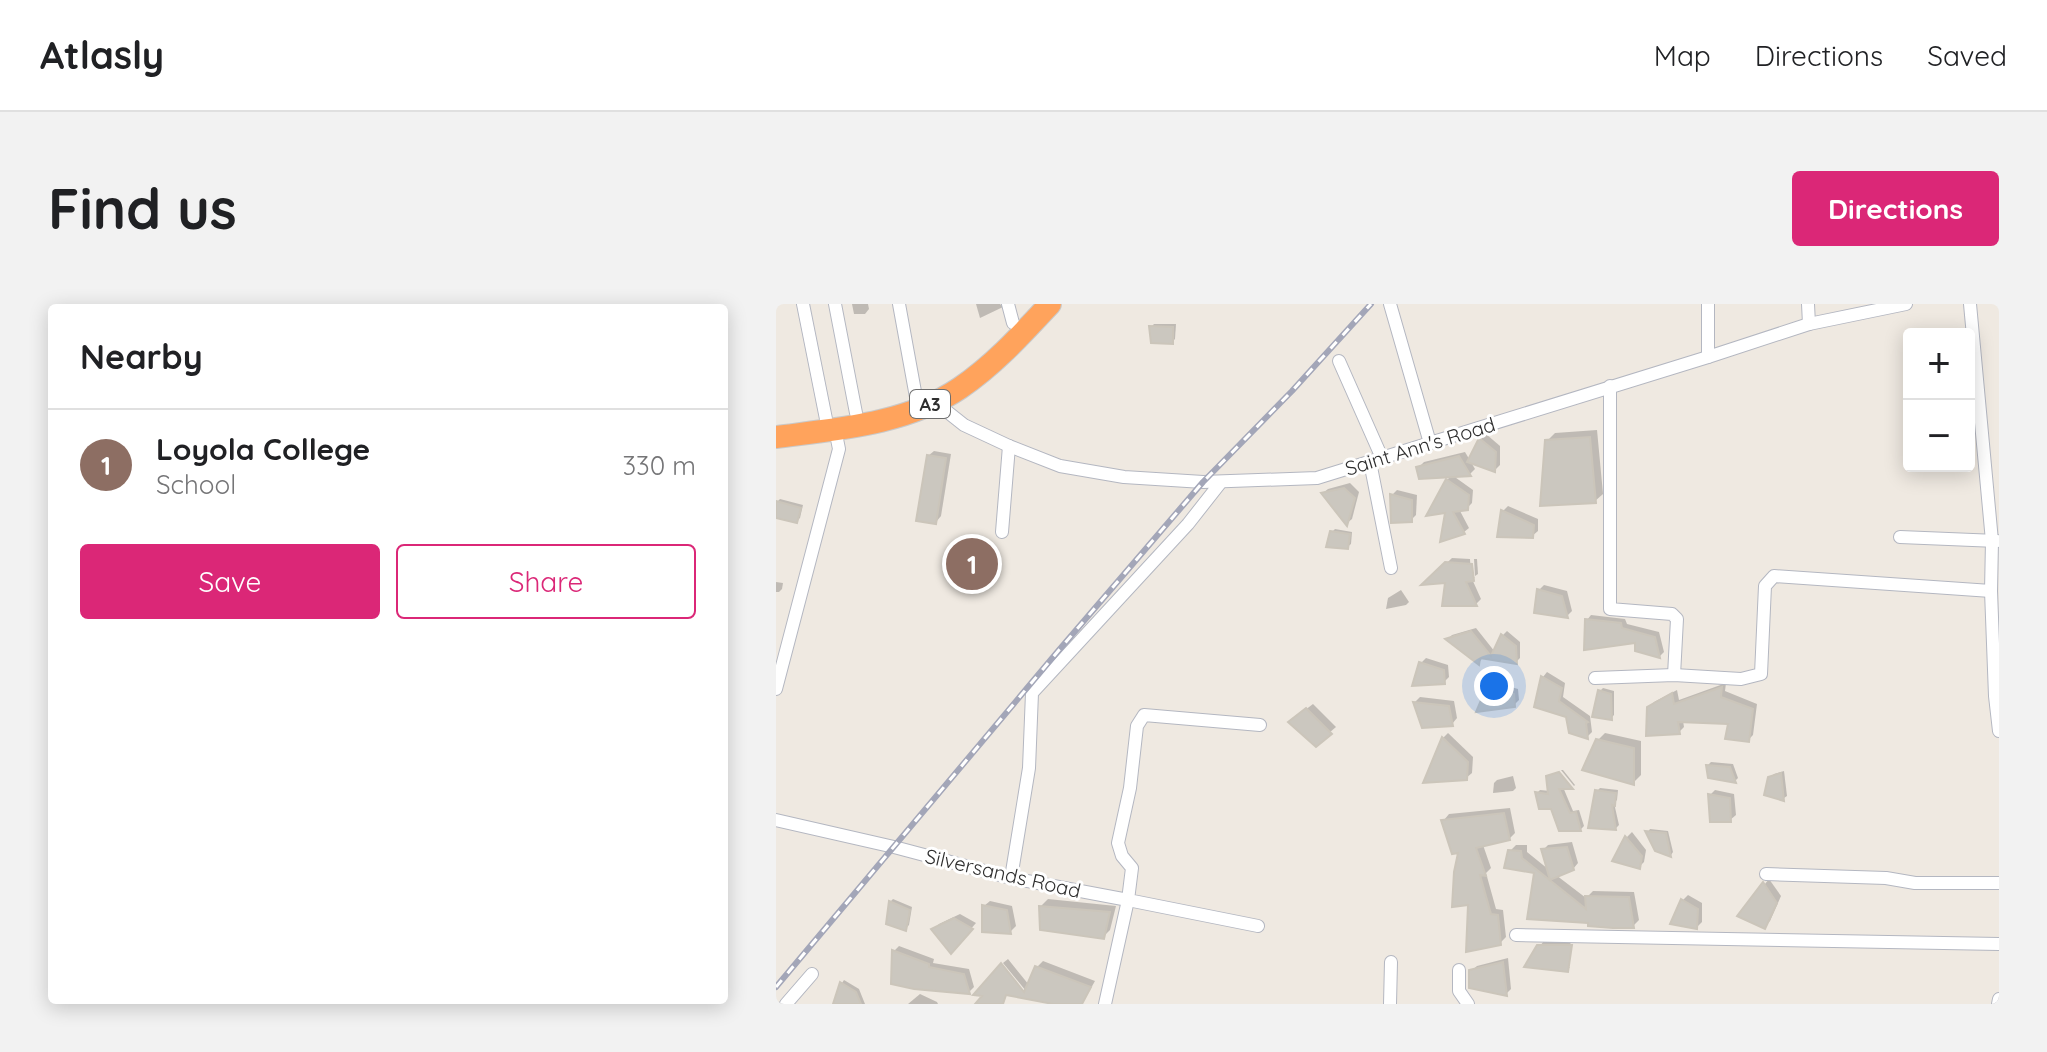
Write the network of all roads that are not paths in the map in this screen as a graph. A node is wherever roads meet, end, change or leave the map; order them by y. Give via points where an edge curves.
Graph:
1 (803, 304) edge
2 (835, 304) edge
3 (899, 304) edge
4 (1030, 304) edge
5 (1050, 304) edge
6 (1390, 304) edge
7 (1708, 304) edge
8 (1808, 304) edge
9 (1906, 304) edge
10 (1970, 304) edge
11 (1011, 313) edge
12 (1809, 324) junction
13 (1708, 357) junction
14 (1339, 361) dead end
15 (1610, 386) junction
16 (926, 397) junction
17 (856, 413) junction
18 (831, 424) junction
19 (776, 428) edge
20 (776, 437) edge
21 (1430, 443) junction
22 (1009, 446) junction
23 (1376, 460) junction
24 (1221, 482) junction
25 (1002, 532) dead end
26 (1900, 537) dead end
27 (1995, 541) edge
28 (1391, 568) dead end
29 (1991, 591) junction
30 (1674, 675) junction
31 (1595, 678) dead end
32 (776, 689) edge
33 (1260, 725) dead end
34 (1999, 731) edge
35 (776, 820) edge
36 (1766, 874) dead end
37 (1011, 878) junction
38 (1999, 883) edge
39 (1128, 900) junction
40 (1258, 926) dead end
41 (1516, 935) dead end
42 (1999, 944) edge
43 (1391, 962) dead end
44 (1459, 970) dead end
45 (812, 974) dead end
46 (788, 1002) edge
47 (803, 1004) edge
48 (1105, 1004) edge
49 (1390, 1004) edge
50 (1468, 1004) edge

1 - 18 street
2 - 17 street
3 - 16 street
4 - 11 highway, A3
5 - 16 highway, A3 via 958,389
6 - 21 street
7 - 13 street
8 - 12 street
9 - 12 street, Saint Ann's Road
10 - 27 street
11 - 16 highway, A3 via 987,350
12 - 13 street, Saint Ann's Road
13 - 15 street, Saint Ann's Road
14 - 23 street
15 - 21 street, Saint Ann's Road
15 - 30 street via 1610,609 1672,614 1677,619
16 - 17 highway, A3
16 - 18 highway, A3 via 917,411
16 - 22 street, Saint Ann's Road via 964,425
17 - 18 highway, A3
18 - 19 highway, A3
18 - 20 highway, A3
18 - 32 street via 839,449
21 - 23 street, Saint Ann's Road
22 - 24 street, Saint Ann's Road via 1060,466 1124,477
22 - 25 street
23 - 24 street, Saint Ann's Road via 1317,478
23 - 28 street
24 - 37 street via 1032,693 1029,768
26 - 27 street
27 - 29 street
29 - 30 street via 1774,576 1765,586 1761,674 1741,679
29 - 34 street
30 - 31 street
33 - 39 street via 1144,715 1137,726 1118,843 1132,868
35 - 37 street, Silversands Road
36 - 38 street
37 - 39 street, Silversands Road
39 - 40 street, Silversands Road
39 - 48 street
41 - 42 street
43 - 49 street
44 - 50 street via 1459,991
45 - 46 street
46 - 47 street

